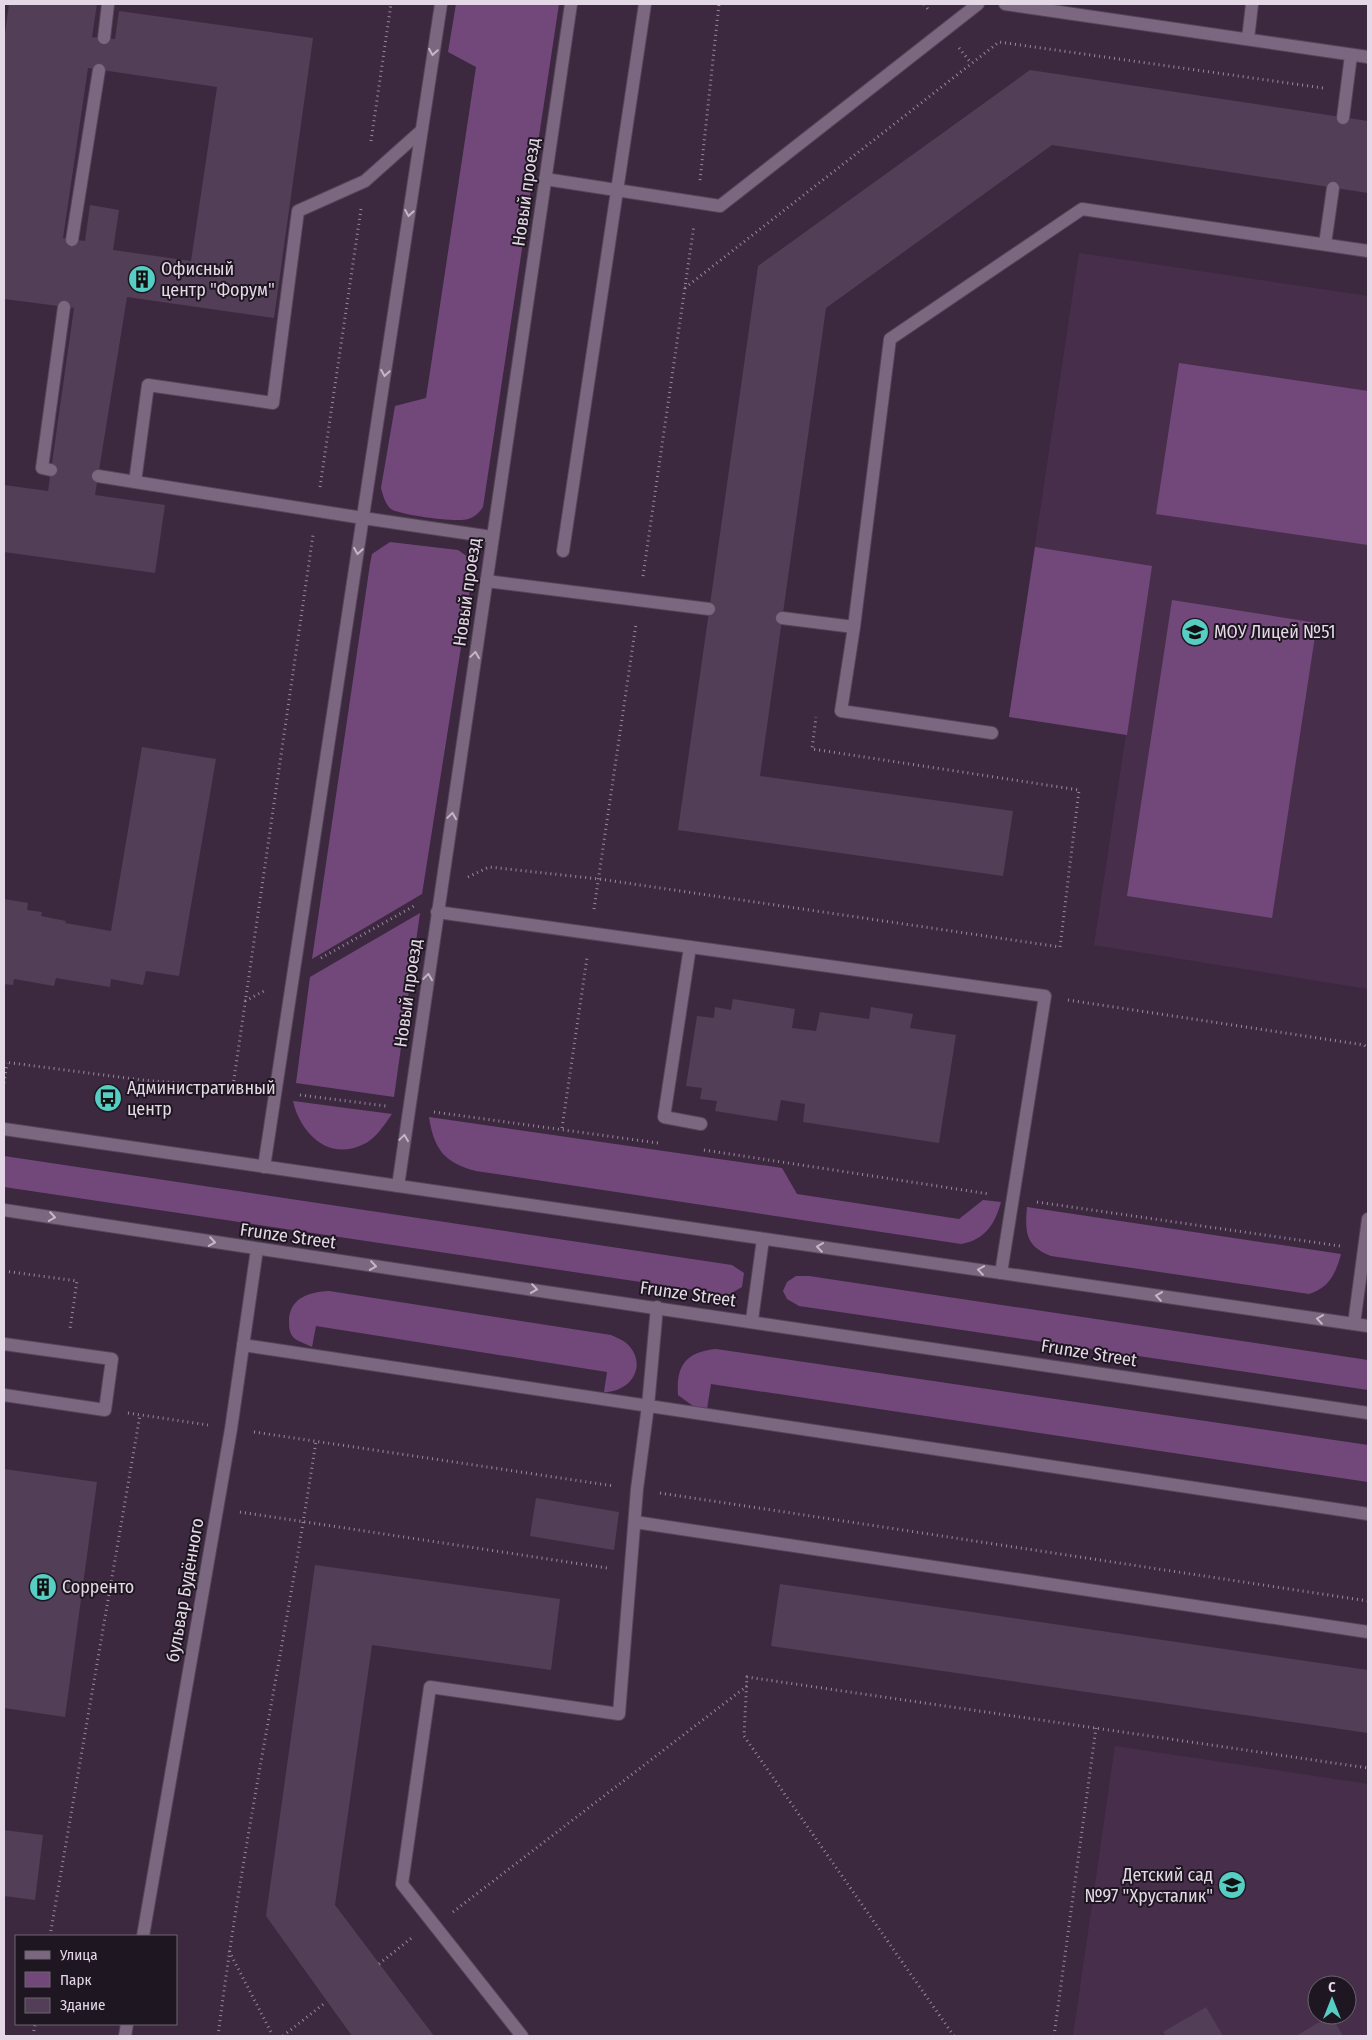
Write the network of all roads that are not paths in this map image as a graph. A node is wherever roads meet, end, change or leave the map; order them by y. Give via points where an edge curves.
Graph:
1 (108, 4) edge
2 (441, 4) edge
3 (571, 4) edge
4 (645, 4) edge
5 (978, 4) edge
6 (1005, 4) edge
7 (1252, 4) edge
8 (104, 38) dead end
9 (1248, 40) junction
10 (1351, 55) junction
11 (1368, 57) edge
12 (99, 70) dead end
13 (1343, 118) dead end
14 (421, 131) junction
15 (545, 178) junction
16 (1333, 188) dead end
17 (617, 191) junction
18 (72, 240) dead end
19 (1325, 244) junction
20 (1368, 251) edge
21 (64, 307) dead end
22 (51, 470) dead end
23 (98, 476) dead end
24 (135, 482) junction
25 (363, 518) junction
26 (492, 537) junction
27 (562, 551) dead end
28 (486, 581) junction
29 (709, 609) dead end
30 (782, 618) dead end
31 (854, 627) junction
32 (992, 733) dead end
33 (437, 912) junction
34 (690, 947) junction
35 (701, 1124) dead end
36 (4, 1129) edge
37 (264, 1167) junction
38 (398, 1186) junction
39 (4, 1210) edge
40 (1368, 1219) edge
41 (763, 1239) junction
42 (257, 1249) junction
43 (1001, 1273) junction
44 (656, 1307) junction
45 (752, 1320) junction
46 (1354, 1324) junction
47 (1368, 1326) edge
48 (4, 1344) edge
49 (243, 1345) junction
50 (4, 1395) edge
51 (648, 1406) junction
52 (1368, 1413) edge
53 (1368, 1514) edge
54 (635, 1522) junction
55 (1368, 1632) edge
56 (143, 1935) edge
57 (522, 2036) edge

1 - 8 street
2 -> 14 street
3 - 15 street, Новый проезд
4 - 17 street
5 - 17 street via 720,206
6 - 9 street
7 - 9 street
9 - 10 street
10 - 11 street
10 - 13 street
12 - 18 street
14 - 24 street via 365,182 298,210 273,403 148,384
14 -> 25 street
15 - 17 street
15 - 26 street, Новый проезд
16 - 19 street
17 - 27 street
19 - 20 street
19 - 31 street via 1082,209 890,339
21 - 22 street via 42,468
23 - 24 street
24 - 25 street
25 - 26 street
25 -> 37 street
26 - 28 street, Новый проезд
28 - 29 street
33 -> 28 street, Новый проезд
30 - 31 street
31 - 32 street via 841,711
33 - 34 street
38 -> 33 street, Новый проезд
34 - 35 street via 664,1117
34 - 43 street via 1045,996
36 - 37 street
37 - 38 street
38 - 41 street
39 -> 42 street, Frunze Street
40 - 46 street
43 -> 41 street
41 - 45 street
42 -> 44 street, Frunze Street
42 - 49 street, бульвар Будённого
46 -> 43 street
44 - 45 street, Frunze Street
44 - 51 street
45 - 52 street, Frunze Street
46 - 47 street
48 - 50 street via 112,1359 105,1410
49 - 51 street
49 - 56 street, бульвар Будённого
51 - 53 street
51 - 54 street
54 - 55 street
54 - 57 street via 619,1714 430,1687 402,1884

